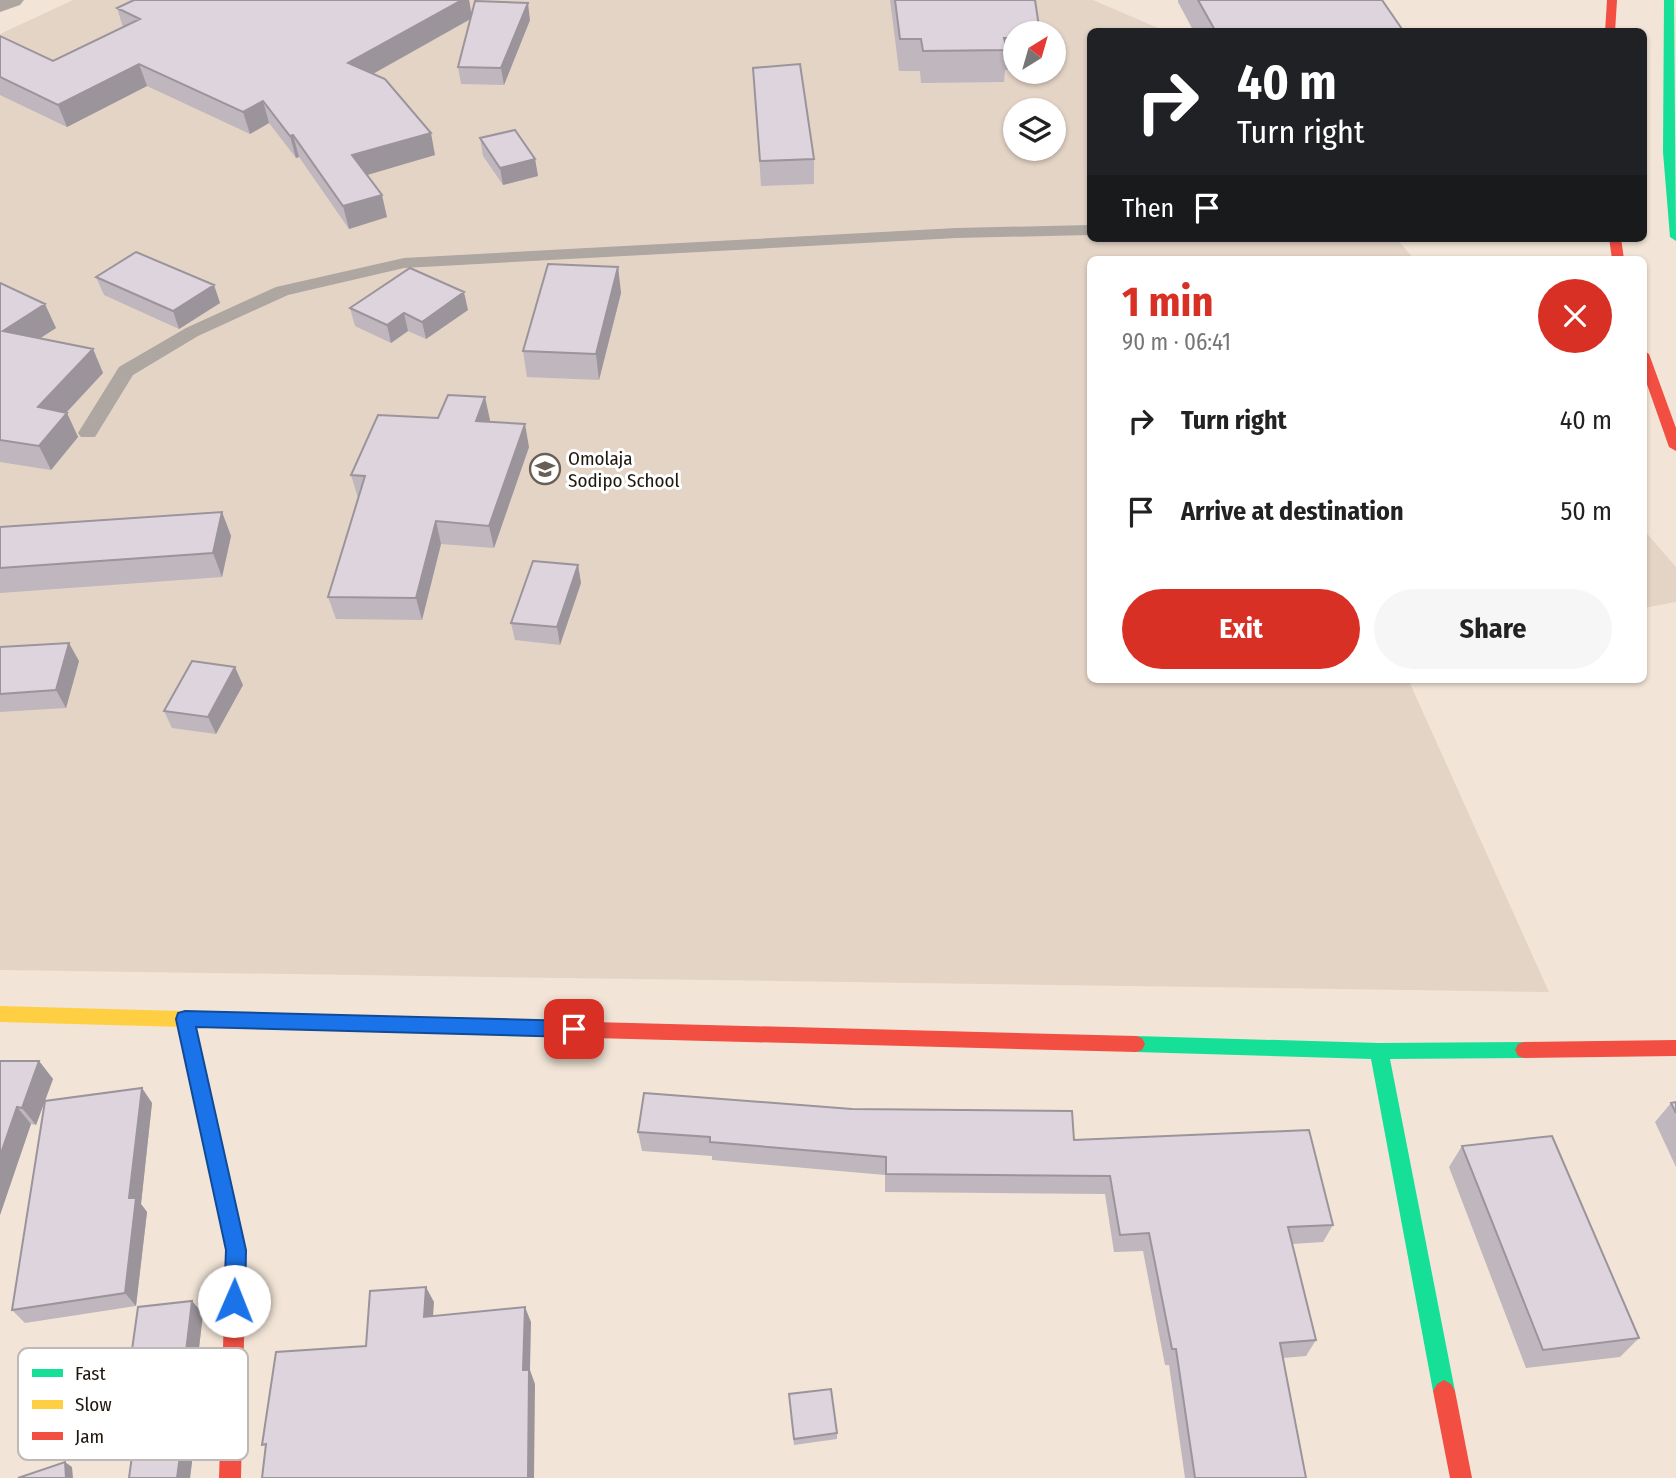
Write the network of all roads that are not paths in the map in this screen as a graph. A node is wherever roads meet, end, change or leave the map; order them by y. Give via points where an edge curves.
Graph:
1 (12, 0) edge
2 (1612, 0) edge
3 (1670, 0) edge
4 (0, 5) edge
5 (1610, 28) edge
6 (1087, 230) edge
7 (1676, 237) edge
8 (1647, 365) edge
9 (88, 433) dead end
10 (1676, 447) edge
11 (0, 1014) edge
12 (185, 1019) junction
13 (1676, 1048) edge
14 (1379, 1051) junction
15 (233, 1348) edge
16 (230, 1460) edge
17 (230, 1478) edge
18 (1461, 1478) edge

1 - 4 street
2 - 5 street
3 - 7 street via 1668,152
6 - 9 lane via 404,262 282,291 192,332 126,371
8 - 10 street
11 - 12 street
12 - 14 street
12 - 15 street via 236,1250
13 - 14 street
14 - 18 street
16 - 17 street

